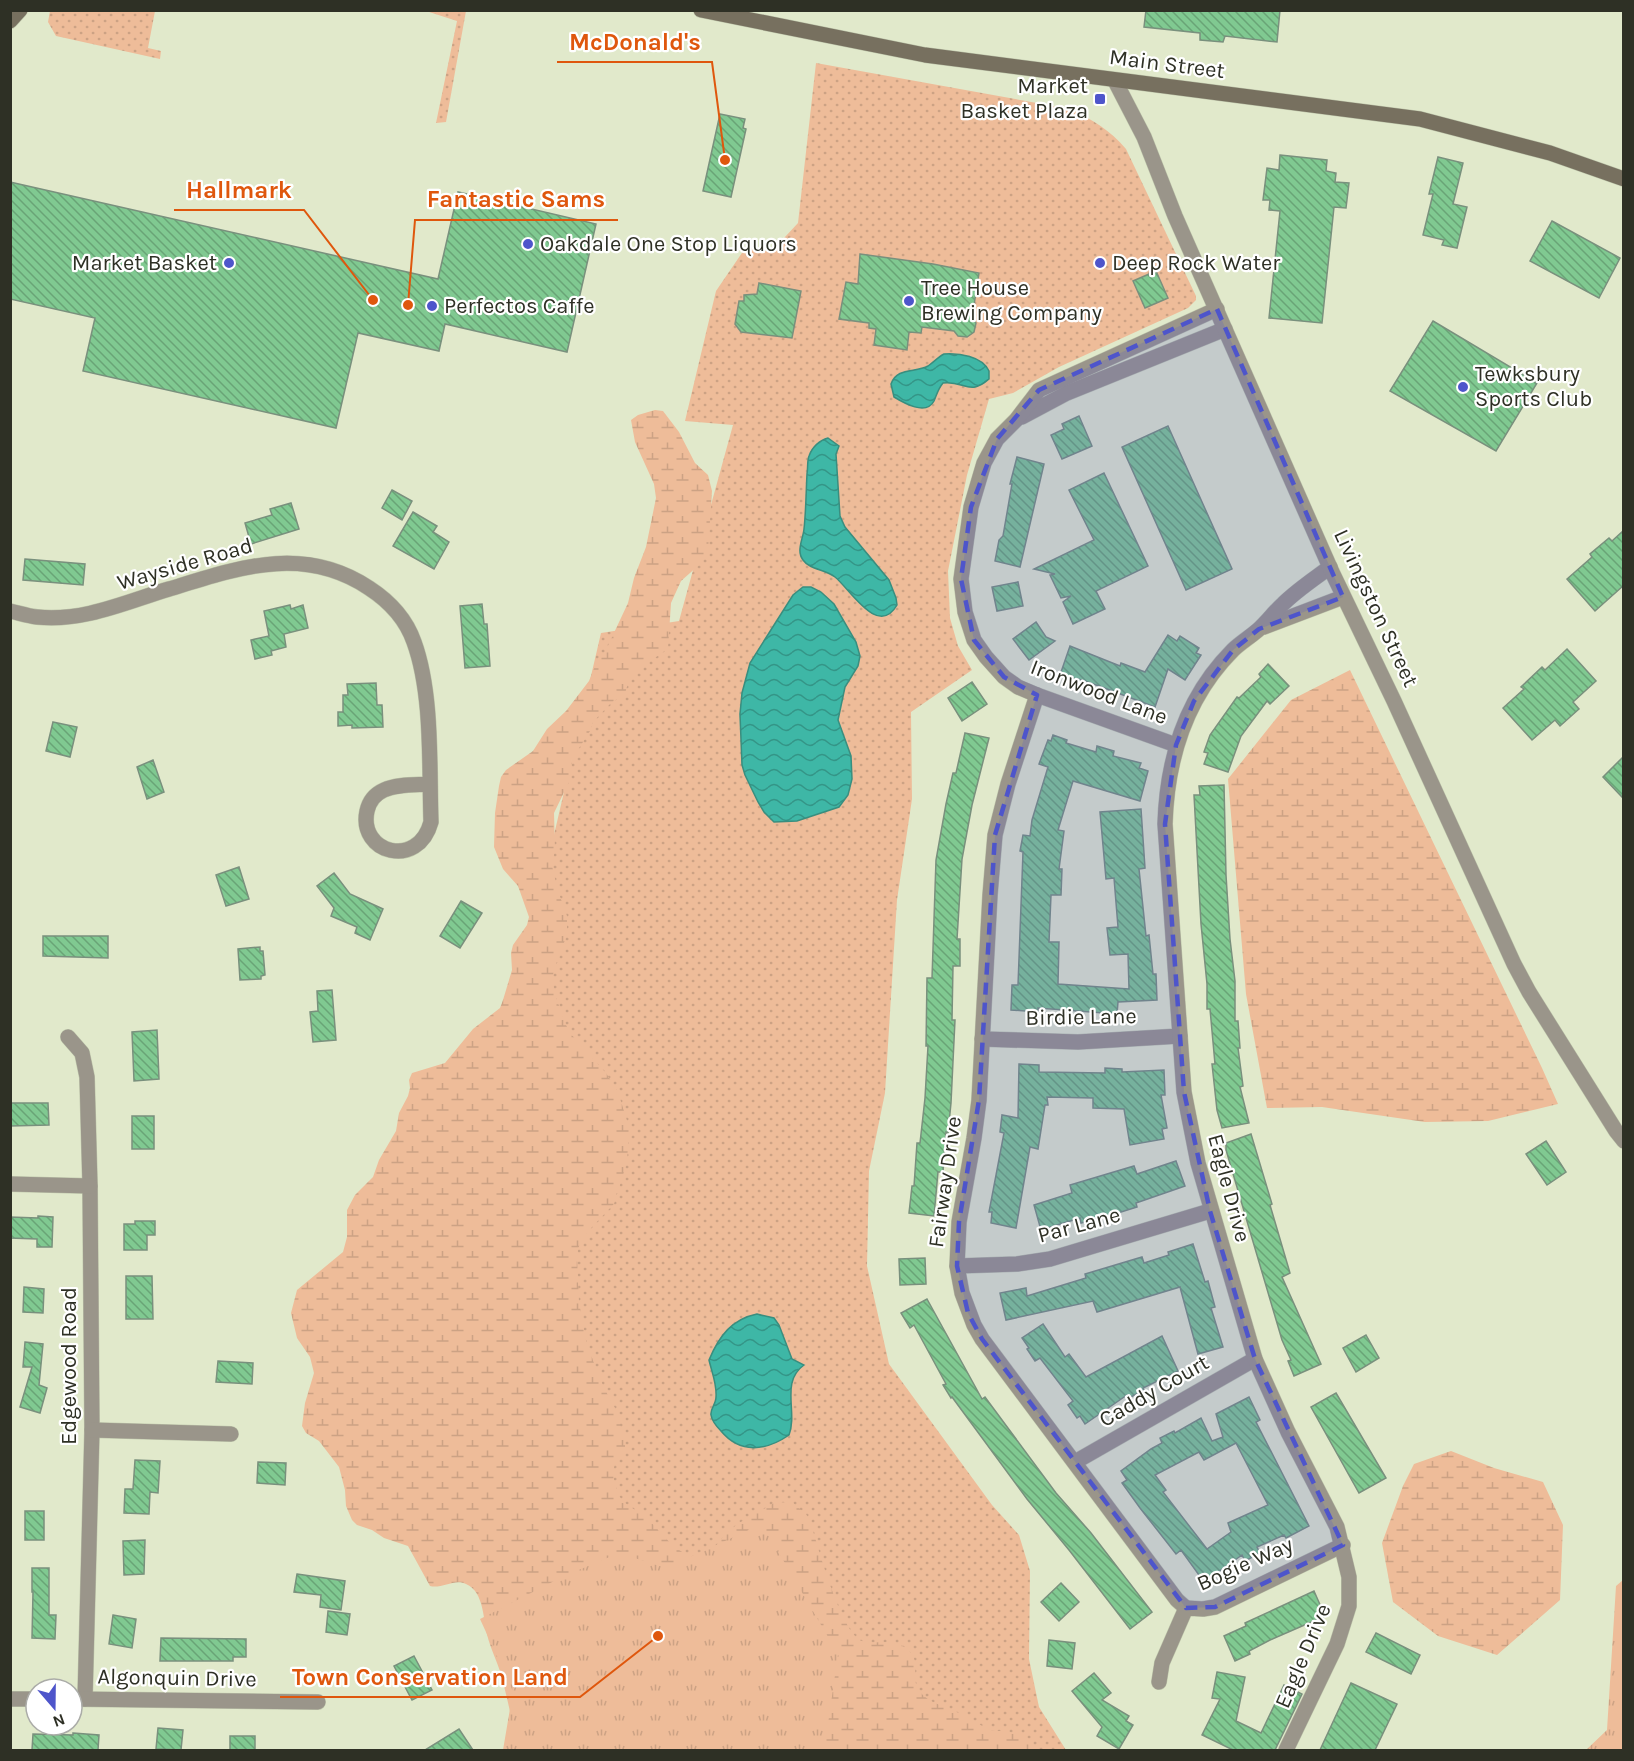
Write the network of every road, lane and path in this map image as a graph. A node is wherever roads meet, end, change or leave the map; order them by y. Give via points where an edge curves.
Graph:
1 (20, 10) edge
2 (701, 10) edge
3 (10, 21) edge
4 (1115, 81) junction
5 (1623, 179) edge
6 (1217, 309) junction
7 (1225, 329) junction
8 (1016, 420) junction
9 (1330, 567) junction
10 (1343, 597) junction
11 (10, 611) edge
12 (1259, 629) junction
13 (1037, 695) junction
14 (1176, 745) junction
15 (430, 784) junction
16 (1180, 1036) junction
17 (68, 1037) dead end
18 (982, 1039) junction
19 (1623, 1141) edge
20 (10, 1184) edge
21 (90, 1186) junction
22 (1210, 1211) junction
23 (957, 1266) junction
24 (1255, 1359) junction
25 (92, 1430) junction
26 (231, 1434) dead end
27 (1075, 1462) junction
28 (1343, 1545) junction
29 (1185, 1608) junction
30 (79, 1677) edge
31 (1159, 1682) dead end
32 (84, 1699) edge
33 (318, 1702) dead end
34 (1286, 1750) edge

1 - 3 main road
2 - 4 main road, Main Street via 914,53
4 - 5 main road, Main Street via 1420,119 1496,137
4 - 6 street, Livingston Street via 1144,137
6 - 7 street, Livingston Street
6 - 8 street, Ironwood Lane via 1039,390
7 - 8 street, Ironwood Lane via 1067,393
7 - 9 street, Livingston Street
8 - 13 street, Ironwood Lane via 997,439 984,463 971,507 961,579 974,640 1004,677
9 - 10 street, Livingston Street
9 - 12 street, Eagle Drive
10 - 12 street, Eagle Drive
10 - 19 street, Livingston Street via 1514,964
11 - 15 street, Wayside Road via 36,617 103,611 249,566 299,563 332,568 382,597 403,618 414,642 424,686
12 - 14 street, Eagle Drive via 1233,650 1209,678 1194,701
13 - 14 street, Ironwood Lane
13 - 18 street, Fairway Drive via 995,835
14 - 16 street, Eagle Drive via 1165,824
15 - 15 street, Wayside Road via 431,822 421,843 401,852 380,846 367,827 368,807 373,798 389,788
16 - 18 street, Birdie Lane via 1078,1042
16 - 22 street, Eagle Drive via 1188,1120
17 - 21 street, Edgewood Road via 82,1053 87,1077
18 - 23 street, Fairway Drive
20 - 21 street
21 - 25 street, Edgewood Road
22 - 23 street, Par Lane via 1050,1258 1017,1264
22 - 24 street, Eagle Drive
23 - 27 street, Fairway Drive via 974,1325
24 - 27 street, Caddy Court
24 - 28 street, Eagle Drive
25 - 26 street
25 - 30 street, Edgewood Road
27 - 29 street, Fairway Drive
28 - 29 street, Bogie Way via 1215,1607
28 - 34 street, Eagle Drive via 1349,1606 1337,1644
29 - 31 street, Bogie Way via 1162,1663
32 - 33 street, Algonquin Drive

